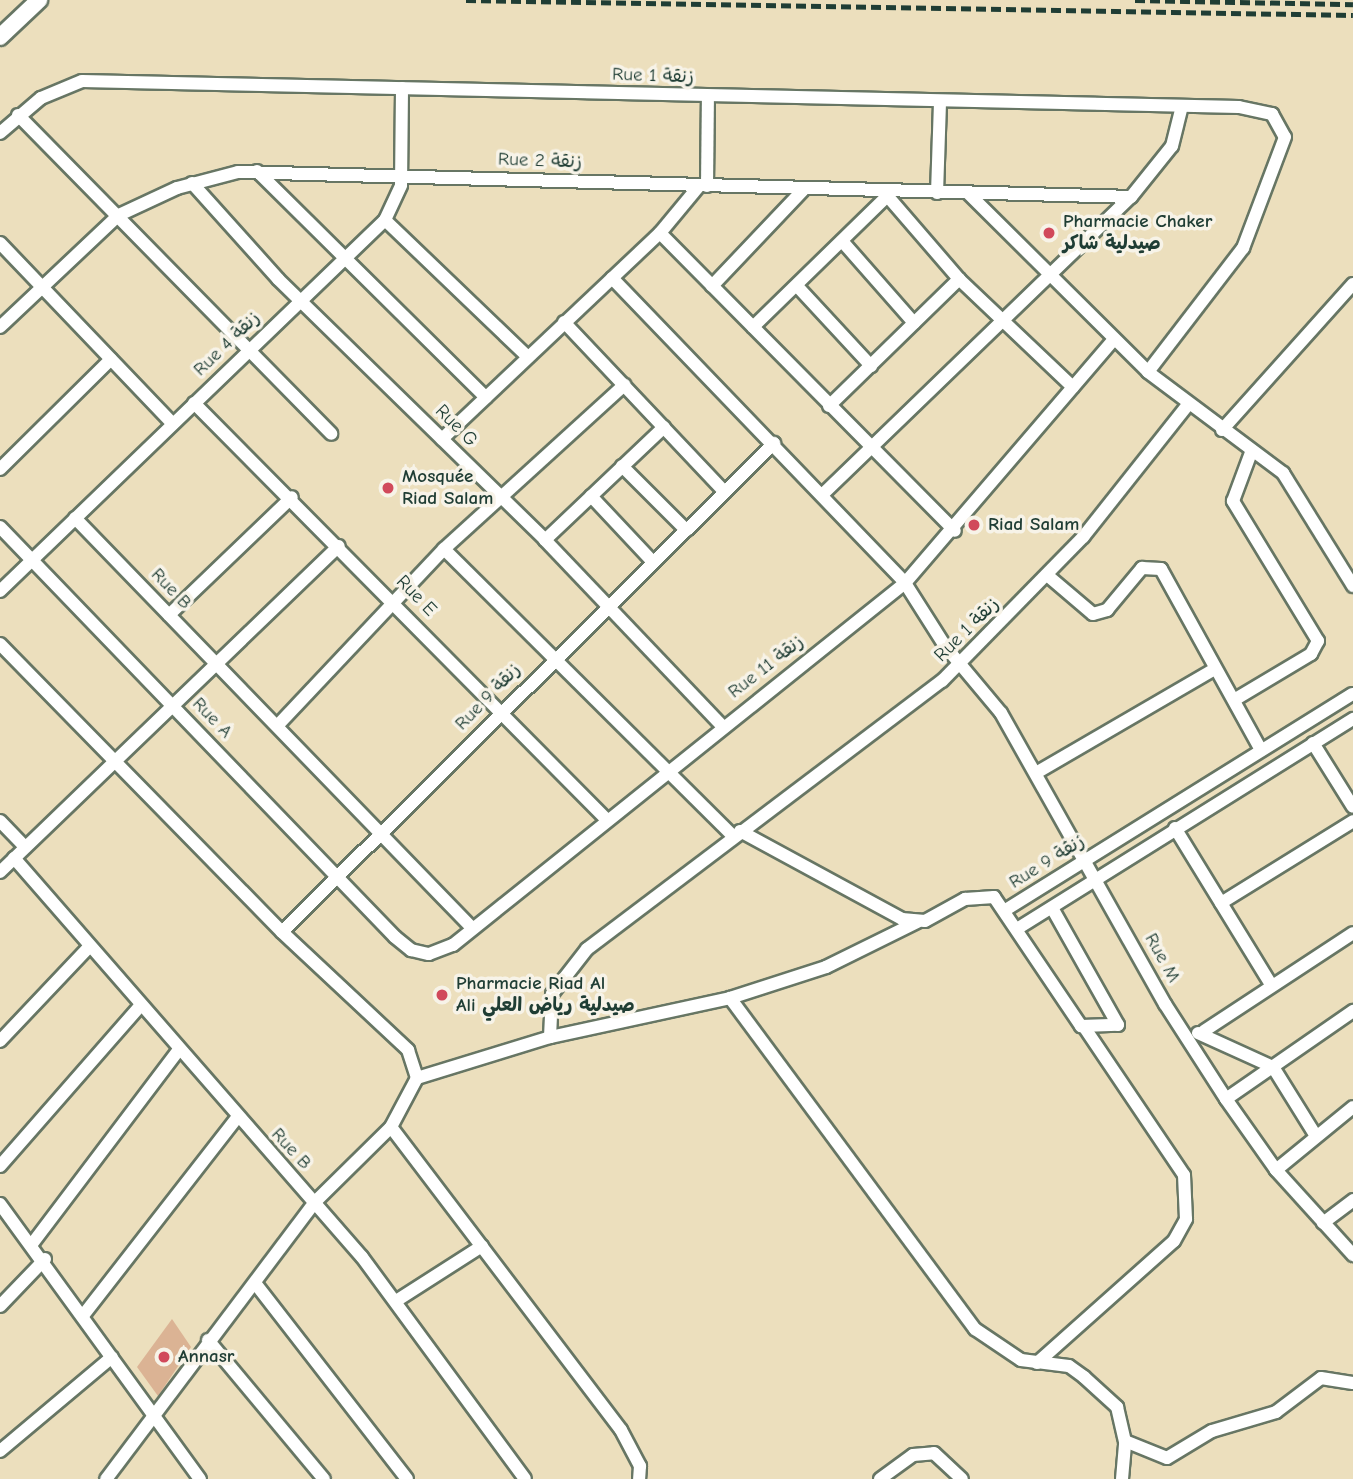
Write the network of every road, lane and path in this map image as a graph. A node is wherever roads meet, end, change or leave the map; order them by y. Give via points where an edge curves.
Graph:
1 (39, 0) edge
2 (0, 37) edge
3 (402, 88) junction
4 (709, 96) junction
5 (940, 104) junction
6 (1181, 109) junction
7 (18, 116) junction
8 (0, 133) edge
9 (257, 171) junction
10 (402, 175) junction
11 (191, 183) junction
12 (703, 186) junction
13 (803, 190) junction
14 (937, 193) junction
15 (969, 194) junction
16 (884, 195) junction
17 (1130, 197) junction
18 (119, 215) junction
19 (385, 220) junction
20 (660, 233) junction
21 (842, 241) junction
22 (0, 243) edge
23 (347, 257) junction
24 (1051, 275) junction
25 (612, 278) junction
26 (959, 279) junction
27 (1353, 284) edge
28 (42, 286) junction
29 (712, 286) junction
30 (797, 286) junction
31 (302, 298) junction
32 (1002, 322) junction
33 (564, 323) junction
34 (914, 323) junction
35 (0, 327) edge
36 (753, 327) junction
37 (1114, 340) junction
38 (247, 352) junction
39 (528, 357) junction
40 (111, 359) junction
41 (871, 366) junction
42 (1148, 372) junction
43 (624, 385) junction
44 (1073, 387) junction
45 (486, 398) junction
46 (194, 403) junction
47 (1187, 406) junction
48 (829, 407) junction
49 (173, 424) junction
50 (664, 427) junction
51 (1222, 430) junction
52 (331, 434) dead end
53 (442, 439) junction
54 (774, 443) junction
55 (870, 448) junction
56 (1252, 450) junction
57 (622, 467) junction
58 (0, 468) edge
59 (725, 492) junction
60 (823, 494) junction
61 (499, 496) junction
62 (592, 496) junction
63 (292, 497) junction
64 (75, 518) junction
65 (0, 527) edge
66 (686, 530) junction
67 (955, 531) junction
68 (545, 540) junction
69 (339, 546) junction
70 (444, 549) junction
71 (32, 561) junction
72 (653, 562) junction
73 (1348, 565) edge
74 (1047, 575) junction
75 (905, 583) junction
76 (1353, 586) edge
77 (0, 591) edge
78 (395, 601) junction
79 (608, 606) junction
80 (169, 615) junction
81 (0, 644) edge
82 (552, 658) junction
83 (216, 662) junction
84 (962, 664) junction
85 (1215, 669) junction
86 (1353, 694) edge
87 (1234, 700) junction
88 (174, 706) junction
89 (499, 714) junction
90 (1353, 719) edge
91 (278, 725) junction
92 (722, 726) junction
93 (1313, 743) junction
94 (1261, 750) junction
95 (115, 761) junction
96 (668, 772) junction
97 (1036, 773) junction
98 (1353, 807) edge
99 (607, 820) junction
100 (0, 821) edge
101 (1353, 821) edge
102 (1175, 828) junction
103 (380, 831) junction
104 (736, 834) junction
105 (25, 847) junction
106 (14, 858) junction
107 (1085, 861) junction
108 (0, 872) edge
109 (335, 874) junction
110 (1096, 880) junction
111 (1221, 903) junction
112 (1052, 908) junction
113 (1007, 909) junction
114 (917, 922) junction
115 (1020, 927) junction
116 (472, 928) junction
117 (282, 932) junction
118 (1353, 933) edge
119 (395, 937) joint
120 (89, 947) junction
121 (1272, 986) junction
122 (730, 998) junction
123 (140, 1006) junction
124 (1353, 1010) edge
125 (1084, 1028) junction
126 (1204, 1031) junction
127 (550, 1037) junction
128 (1188, 1037) junction
129 (0, 1041) edge
130 (178, 1051) junction
131 (1273, 1067) junction
132 (417, 1078) junction
133 (1226, 1099) junction
134 (1353, 1107) edge
135 (236, 1119) junction
136 (391, 1127) junction
137 (1316, 1136) junction
138 (0, 1166) edge
139 (1276, 1170) junction
140 (1353, 1200) edge
141 (315, 1202) junction
142 (0, 1204) edge
143 (1323, 1223) junction
144 (32, 1244) junction
145 (482, 1246) junction
146 (1353, 1255) edge
147 (45, 1259) junction
148 (255, 1283) junction
149 (396, 1301) junction
150 (0, 1306) edge
151 (85, 1313) junction
152 (208, 1340) junction
153 (112, 1357) junction
154 (1037, 1363) junction
155 (1353, 1383) edge
156 (153, 1413) junction
157 (1125, 1441) junction
158 (0, 1451) edge
159 (106, 1479) edge
160 (200, 1479) edge
161 (324, 1479) edge
162 (407, 1479) edge
163 (525, 1479) edge
164 (639, 1479) edge
165 (880, 1479) edge
166 (962, 1479) edge
167 (1122, 1479) edge

1 - 2 main road
3 - 4 street, Rue 1 زنقة
3 - 7 street, Rue 1 زنقة via 82,81 54,89
3 - 10 street, Rue 4 زنقة
4 - 5 street, Rue 1 زنقة
4 - 12 street
5 - 6 street, Rue 1 زنقة
5 - 14 street
6 - 17 street via 1172,146
6 - 42 street, Rue 1 زنقة via 1239,107 1272,114 1285,132 1279,157 1230,270
7 - 8 street, Rue 1 زنقة
7 - 18 street
9 - 10 street, Rue 2 زنقة
9 - 11 street, Rue 2 زنقة
9 - 23 street
10 - 12 street, Rue 2 زنقة
10 - 19 street, Rue 4 زنقة
11 - 18 street, Rue 2 زنقة
11 - 31 street, Rue G
12 - 13 street, Rue 2 زنقة
12 - 20 street
13 - 16 street, Rue 2 زنقة
13 - 29 street
14 - 15 street, Rue 2 زنقة
14 - 16 street, Rue 2 زنقة
15 - 17 street, Rue 2 زنقة
15 - 24 street
16 - 21 street
16 - 26 street
17 - 24 street
18 - 28 street, Rue 2 زنقة
18 - 38 street
19 - 23 street, Rue 4 زنقة
19 - 39 street
20 - 25 street
20 - 29 street
21 - 30 street
21 - 34 street
22 - 28 street
23 - 31 street, Rue 4 زنقة
23 - 45 street
24 - 32 street
24 - 37 street
25 - 33 street
25 - 54 street, Rue M
26 - 32 street
26 - 34 street
27 - 51 street
28 - 35 street, Rue 2 زنقة
28 - 40 street
29 - 36 street
30 - 36 street
30 - 41 street
31 - 38 street, Rue 4 زنقة
31 - 53 street, Rue G
32 - 44 street
32 - 55 street
33 - 39 street
33 - 43 street
34 - 41 street
36 - 48 street
37 - 42 street
37 - 44 street, Rue 11 زنقة
38 - 46 street, Rue 4 زنقة
38 - 52 street
39 - 45 street
40 - 49 street
40 - 58 street
41 - 48 street
42 - 47 street
43 - 50 street
43 - 61 street
44 - 67 street, Rue 11 زنقة
45 - 53 street
46 - 49 street, Rue 4 زنقة
46 - 63 street, Rue E
47 - 51 street
47 - 74 street, Rue 1 زنقة
48 - 55 street
49 - 64 street, Rue 4 زنقة
50 - 57 street
50 - 59 street
51 - 56 street
53 - 61 street, Rue G
54 - 59 street, Rue 9 زنقة
54 - 60 street, Rue M
55 - 60 street
55 - 67 street
56 - 73 street via 1298,490
56 - 87 street via 1233,501 1318,641 1311,654
57 - 62 street
57 - 66 street
59 - 66 street, Rue 9 زنقة
60 - 75 street, Rue M
61 - 68 street, Rue G
61 - 70 street
62 - 68 street
62 - 72 street
63 - 69 street, Rue E
63 - 80 street
64 - 71 street, Rue 4 زنقة
64 - 80 street, Rue B
65 - 71 street, Rue A
66 - 72 street, Rue 9 زنقة
67 - 75 street, Rue 11 زنقة
68 - 79 street, Rue G
69 - 78 street, Rue E
69 - 83 street
70 - 78 street
70 - 82 street
71 - 77 street, Rue 4 زنقة
71 - 88 street, Rue A
72 - 79 street, Rue 9 زنقة
73 - 76 street
74 - 84 street, Rue 1 زنقة
74 - 85 street via 1093,614 1107,610 1142,568 1159,567
75 - 84 street, Rue M
75 - 92 street, Rue 11 زنقة
78 - 89 street, Rue E
78 - 91 street
79 - 82 street, Rue 9 زنقة
79 - 92 street, Rue G
80 - 83 street, Rue B
81 - 95 street
82 - 89 street, Rue 9 زنقة
82 - 96 street
83 - 88 street
83 - 91 street, Rue B
84 - 97 street, Rue M via 1001,713
84 - 104 street, Rue 1 زنقة
85 - 87 street
85 - 97 street
86 - 94 street, Rue 9 زنقة
87 - 94 street
88 - 95 street
88 - 109 street, Rue A
89 - 99 street, Rue E
89 - 103 street, Rue 9 زنقة
90 - 93 street
91 - 103 street, Rue B
92 - 96 street, Rue 11 زنقة
93 - 98 street
93 - 102 street
94 - 107 street, Rue 9 زنقة
95 - 105 street
95 - 117 street
96 - 99 street, Rue 11 زنقة
96 - 104 street
97 - 107 street, Rue M
99 - 116 street, Rue 11 زنقة
100 - 105 street
101 - 111 street
102 - 110 street
102 - 111 street
103 - 109 street, Rue 9 زنقة
103 - 116 street, Rue B
104 - 114 street
104 - 127 street, Rue 1 زنقة via 564,971 552,994
105 - 106 street
106 - 108 street
106 - 120 street, Rue B
107 - 110 street, Rue M
107 - 113 street, Rue 9 زنقة
109 - 117 street, Rue 9 زنقة
109 - 119 street, Rue A
110 - 112 street
110 - 128 street, Rue M
111 - 121 street
112 - 115 street
112 - 125 street via 1118,1025
113 - 114 street via 981,895
113 - 115 street, Rue 9 زنقة
114 - 122 street via 826,967
115 - 125 street, Rue 9 زنقة via 1073,1018
116 - 119 street, Rue 11 زنقة via 429,954 411,950
117 - 132 street via 408,1050
118 - 121 street
120 - 123 street, Rue B
120 - 129 street
121 - 126 street
122 - 127 street
122 - 154 street via 975,1329 1001,1351
123 - 130 street, Rue B
123 - 138 street
124 - 131 street
125 - 154 street via 1184,1175 1186,1219 1174,1241
126 - 128 street
126 - 131 street
127 - 132 street
128 - 133 street, Rue M
130 - 135 street, Rue B
130 - 144 street
131 - 133 street
131 - 137 street
132 - 136 street
133 - 139 street, Rue M
134 - 137 street
135 - 141 street, Rue B
135 - 151 street
136 - 141 street
136 - 145 street
137 - 139 street
139 - 143 street, Rue M
140 - 143 street
141 - 148 street
141 - 149 street, Rue B
142 - 144 street
143 - 146 street, Rue M
144 - 147 street
145 - 149 street
145 - 164 street via 621,1430 640,1466
147 - 150 street
147 - 151 street
148 - 152 street
148 - 162 street
149 - 163 street, Rue B
151 - 153 street
152 - 156 street
152 - 161 street
153 - 156 street
153 - 158 street
154 - 157 street via 1069,1366 1104,1393 1117,1407
155 - 157 street via 1321,1378 1276,1412 1212,1431 1167,1458
156 - 159 street
156 - 160 street
157 - 167 street
165 - 166 street via 913,1455 934,1453

